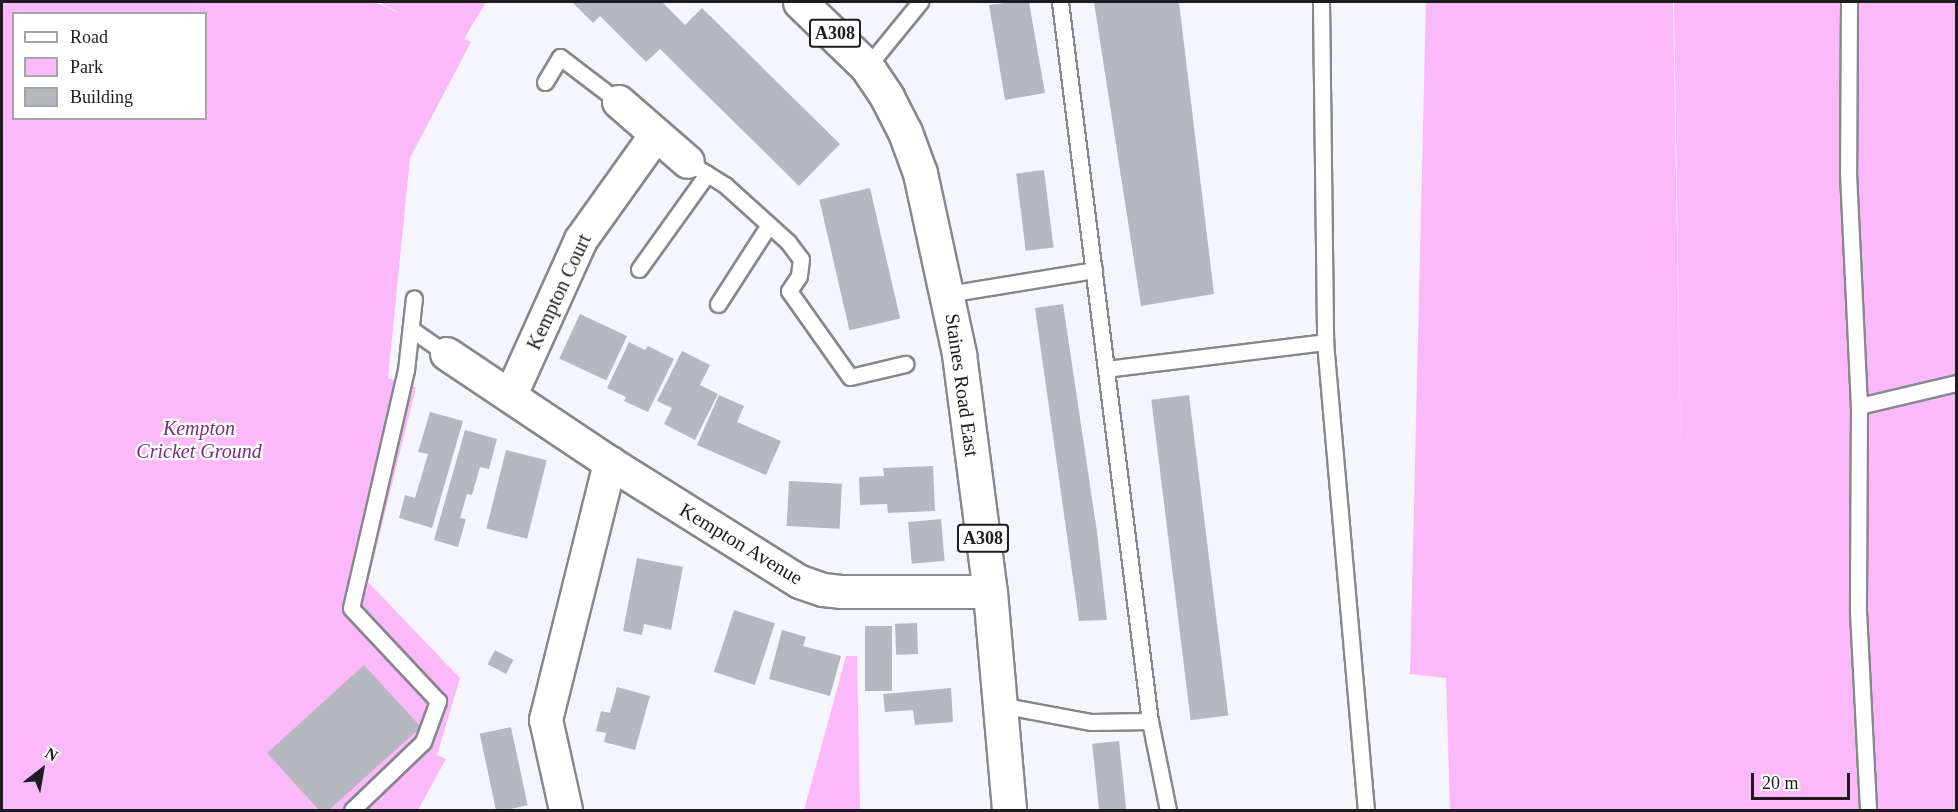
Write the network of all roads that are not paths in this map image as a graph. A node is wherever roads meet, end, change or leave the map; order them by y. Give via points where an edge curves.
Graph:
1 (800, 2) edge
2 (920, 2) edge
3 (1060, 2) edge
4 (1321, 2) edge
5 (1849, 2) edge
6 (867, 66) junction
7 (545, 82) dead end
8 (619, 102) joint
9 (656, 135) junction
10 (697, 168) junction
11 (769, 225) junction
12 (639, 269) dead end
13 (1094, 270) junction
14 (948, 294) junction
15 (414, 298) dead end
16 (718, 304) dead end
17 (411, 329) junction
18 (1325, 342) junction
19 (447, 354) joint
20 (905, 364) dead end
21 (1106, 369) junction
22 (1956, 383) edge
23 (511, 395) junction
24 (1859, 406) junction
25 (610, 463) junction
26 (990, 592) junction
27 (1000, 705) junction
28 (1150, 721) junction
29 (352, 810) edge
30 (566, 810) edge
31 (1009, 810) edge
32 (1168, 810) edge
33 (1366, 810) edge
34 (1868, 810) edge

1 - 6 highway, Staines Road East / A308
2 - 6 lane
3 - 13 lane
4 - 18 lane
5 - 24 lane via 1848,173
6 - 14 highway, Staines Road East / A308 via 892,105 920,173
7 - 8 lane via 560,57
8 - 9 street
9 - 10 street
9 - 23 street, Kempton Court via 581,240
10 - 11 lane via 725,186
10 - 12 lane
11 - 16 lane
11 - 20 lane via 801,259 799,276 789,291 850,377
13 - 14 lane
13 - 21 lane
14 - 26 highway, Staines Road East / A308 via 960,354
15 - 17 lane
17 - 19 lane
17 - 29 lane via 406,370 351,608 438,701 423,742
18 - 21 lane
18 - 33 lane
19 - 23 street, Kempton Avenue
21 - 28 lane
22 - 24 lane
23 - 25 street, Kempton Avenue
24 - 34 lane via 1858,611
25 - 26 street, Kempton Avenue via 800,582 823,590
25 - 30 street via 546,720
26 - 27 highway, Staines Road East / A308
27 - 28 lane via 1091,722
27 - 31 highway, Staines Road East / A308
28 - 32 lane

